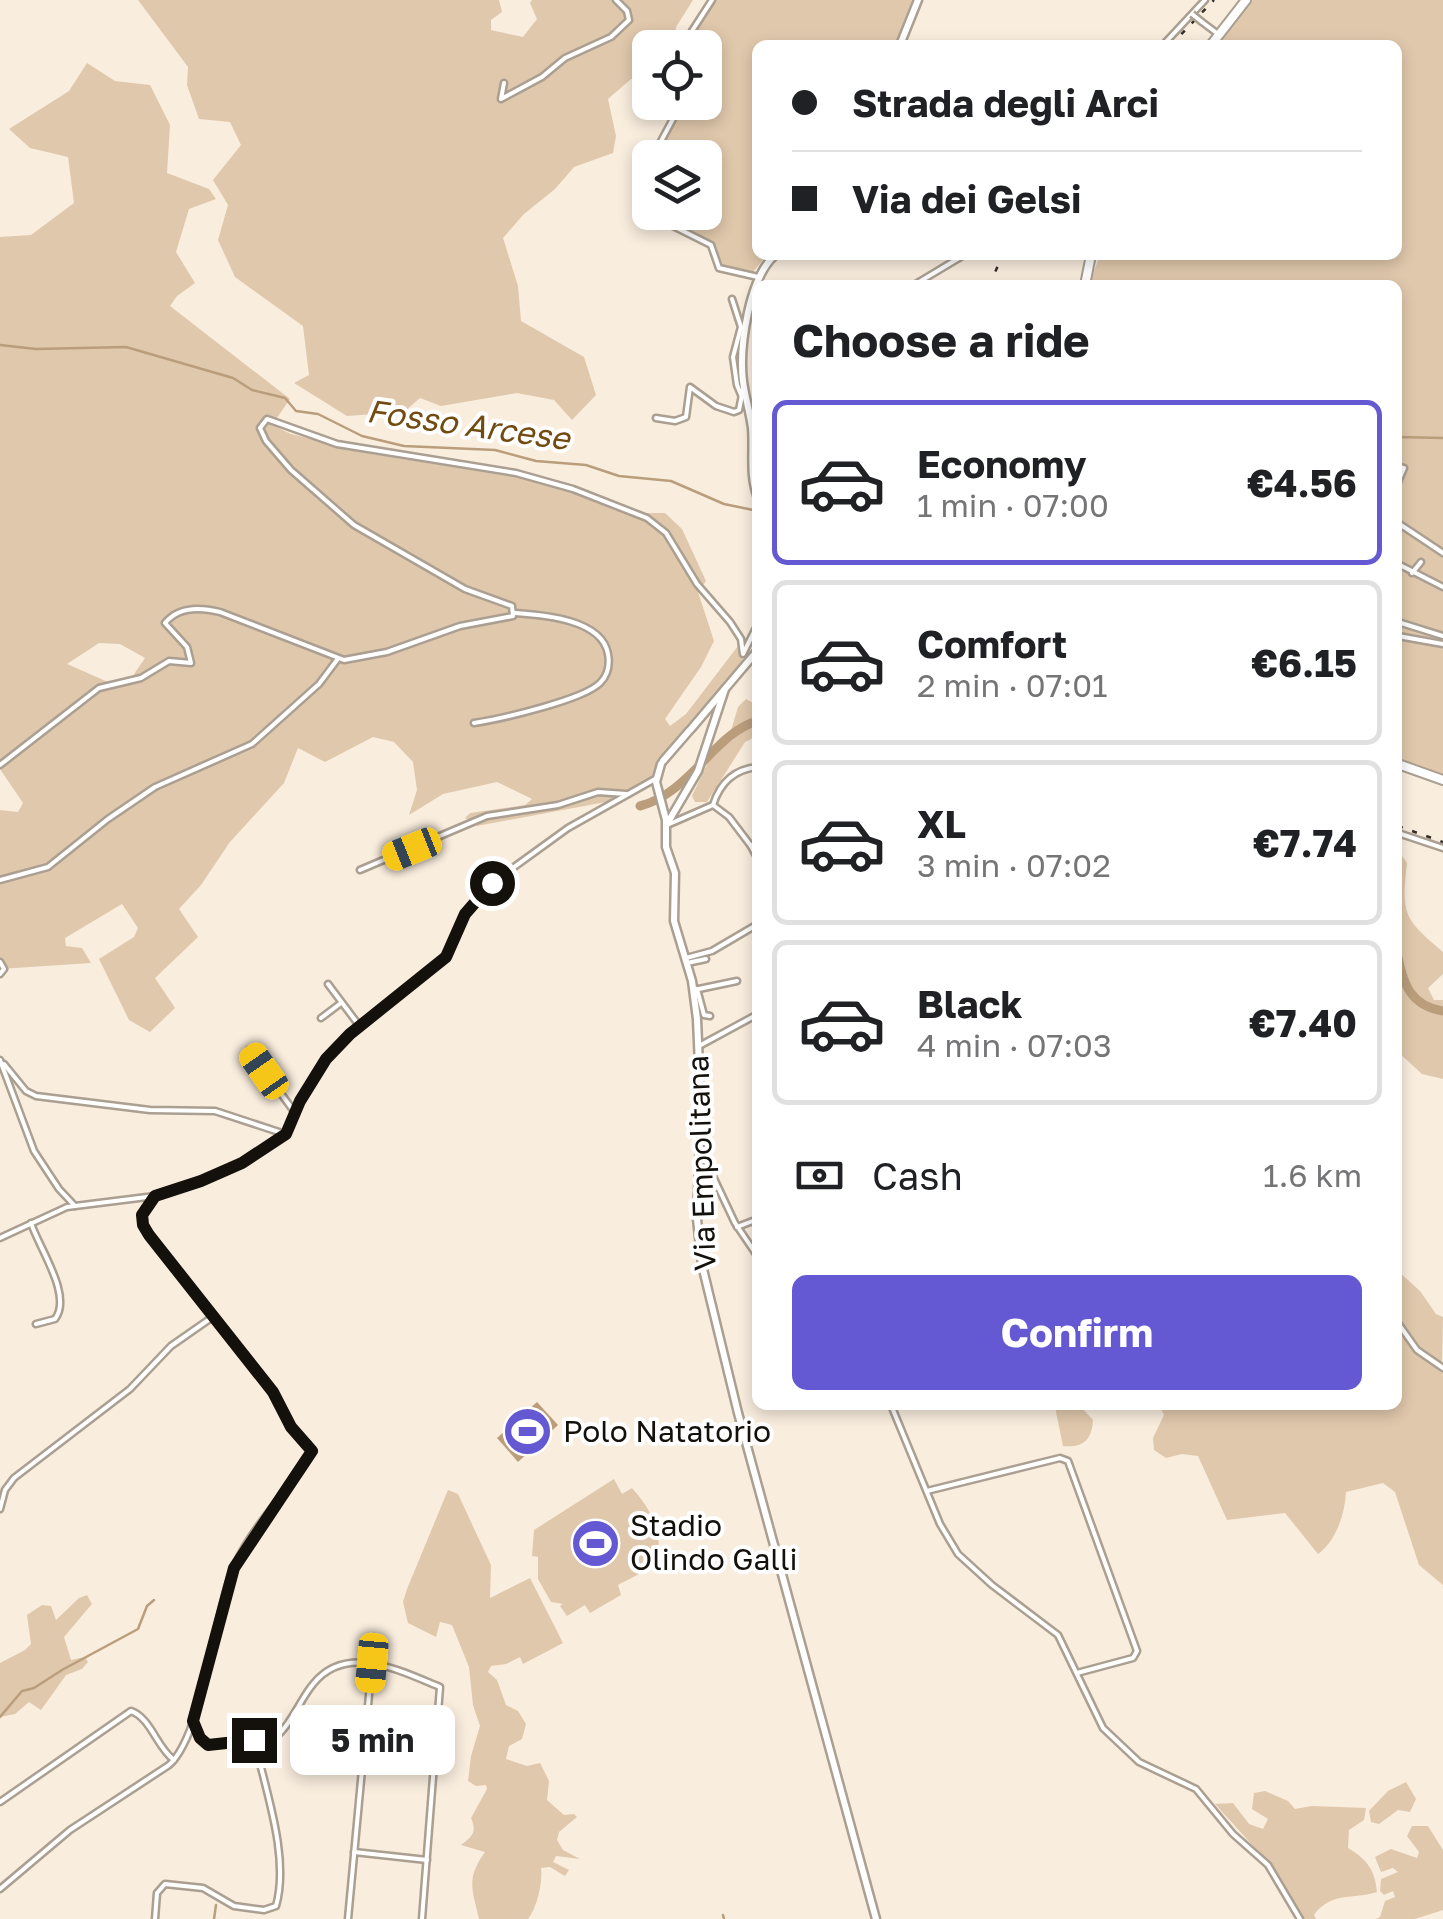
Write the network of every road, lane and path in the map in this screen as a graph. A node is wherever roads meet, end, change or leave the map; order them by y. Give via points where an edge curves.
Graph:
1 (616, 0) edge
2 (712, 0) edge
3 (918, 0) edge
4 (1205, 0) edge
5 (1246, 0) edge
6 (1192, 14) junction
7 (692, 30) edge
8 (1219, 34) junction
9 (902, 40) edge
10 (1168, 40) edge
11 (1215, 40) edge
12 (504, 83) dead end
13 (681, 230) edge
14 (771, 260) edge
15 (956, 260) edge
16 (758, 277) junction
17 (757, 280) edge
18 (922, 280) edge
19 (732, 299) dead end
20 (752, 308) edge
21 (744, 386) junction
22 (742, 396) junction
23 (656, 418) dead end
24 (752, 423) edge
25 (752, 423) edge
26 (752, 479) edge
27 (1402, 526) edge
28 (1443, 552) edge
29 (1422, 562) dead end
30 (1402, 567) edge
31 (1412, 573) junction
32 (1443, 586) edge
33 (515, 613) junction
34 (1402, 623) edge
35 (1443, 636) edge
36 (752, 637) edge
37 (1402, 637) edge
38 (1443, 644) edge
39 (752, 657) edge
40 (337, 659) junction
41 (725, 689) junction
42 (700, 718) junction
43 (474, 723) dead end
44 (710, 726) junction
45 (0, 765) edge
46 (1402, 765) edge
47 (752, 768) edge
48 (1443, 780) edge
49 (656, 782) junction
50 (627, 795) junction
51 (713, 804) junction
52 (678, 808) junction
53 (664, 809) junction
54 (667, 825) junction
55 (1402, 834) edge
56 (751, 846) edge
57 (1443, 848) edge
58 (360, 870) dead end
59 (0, 880) edge
60 (752, 928) edge
61 (706, 959) dead end
62 (686, 961) junction
63 (0, 962) edge
64 (0, 974) edge
65 (738, 981) dead end
66 (328, 984) dead end
67 (696, 990) junction
68 (342, 1002) junction
69 (710, 1016) dead end
70 (752, 1017) edge
71 (321, 1018) dead end
72 (360, 1026) junction
73 (699, 1046) junction
74 (249, 1050) dead end
75 (2, 1062) edge
76 (295, 1112) junction
77 (286, 1134) junction
78 (700, 1149) junction
79 (155, 1196) junction
80 (75, 1206) junction
81 (752, 1221) edge
82 (31, 1223) junction
83 (738, 1227) junction
84 (0, 1238) edge
85 (752, 1248) edge
86 (214, 1316) junction
87 (36, 1324) dead end
88 (1402, 1329) edge
89 (1443, 1368) edge
90 (893, 1410) edge
91 (925, 1491) junction
92 (0, 1509) edge
93 (372, 1663) junction
94 (1076, 1673) junction
95 (193, 1721) junction
96 (254, 1740) junction
97 (174, 1760) junction
98 (0, 1802) edge
99 (354, 1852) junction
100 (427, 1860) junction
101 (0, 1889) edge
102 (276, 1906) junction
103 (155, 1919) edge
104 (272, 1919) edge
105 (348, 1919) edge
106 (422, 1919) edge
107 (876, 1919) edge
108 (1300, 1919) edge

1 - 12 street via 629,20 621,30 500,99
2 - 7 street
3 - 9 main road
4 - 6 street
5 - 8 main road
6 - 8 street, bridge
6 - 10 street
8 - 11 main road
13 - 16 street via 711,245 719,268
14 - 16 main road
15 - 18 street
16 - 17 main road
19 - 22 street via 740,327 733,358
20 - 21 main road
21 - 22 street
21 - 25 main road
22 - 23 street via 734,412 690,387 685,418
24 - 26 main road
27 - 28 street
29 - 31 street
30 - 31 street
31 - 32 street
33 - 36 street via 354,525 272,449 262,423 272,419 346,446 502,470 636,514 666,533 739,634 744,654
33 - 40 street via 384,653
33 - 43 street via 594,632 606,648 607,673 586,692
34 - 35 street
37 - 38 street
39 - 41 main road
40 - 45 street via 220,612 188,610 165,623 191,663 168,662 141,678 99,688
40 - 59 street via 320,684 256,741 152,789 48,867
41 - 42 main road
41 - 44 main road
42 - 44 main road
42 - 49 main road via 662,763
44 - 52 main road via 700,767
46 - 48 main road
47 - 51 street via 728,778
49 - 50 street
49 - 53 main road, Via Empolitana
50 - 58 street via 600,792 487,816
50 - 72 street via 492,883 465,914 446,957
51 - 54 street
51 - 56 street
52 - 53 main road
52 - 54 main road
53 - 54 main road, Via Empolitana
54 - 62 main road, Via Empolitana via 674,917
55 - 57 street
60 - 62 street
61 - 62 street
62 - 67 main road, Via Empolitana
63 - 64 street
65 - 67 street
66 - 68 street
67 - 69 street
67 - 73 main road, Via Empolitana
68 - 71 street
68 - 72 street
70 - 73 street
72 - 76 street via 323,1062
73 - 78 main road, Via Empolitana
74 - 76 street
75 - 77 street via 36,1096 214,1111
75 - 80 street via 34,1151
76 - 77 street
77 - 79 street via 242,1163
78 - 83 street
78 - 107 main road, Via Empolitana via 698,1224 706,1287
79 - 80 street
79 - 86 street via 143,1212 144,1227
80 - 82 street
81 - 83 street
82 - 84 street
82 - 87 street via 62,1304 56,1318
83 - 85 street
86 - 92 street via 20,1473 6,1487
86 - 95 street via 312,1451 234,1568
88 - 89 street via 1416,1350
90 - 91 street
91 - 94 street via 958,1554 1058,1635
91 - 94 street via 1068,1461 1137,1651 1133,1658
93 - 96 street via 352,1661 326,1672 280,1734
93 - 99 street
93 - 100 street via 442,1689
94 - 108 street via 1105,1730 1139,1762 1199,1792 1268,1865
95 - 96 street via 208,1745
95 - 97 street
96 - 102 street via 280,1864
97 - 98 street via 131,1710
97 - 101 street via 70,1830
99 - 100 street
99 - 105 street
100 - 106 street
102 - 103 street via 234,1906 205,1889 165,1884 157,1893
102 - 104 street

